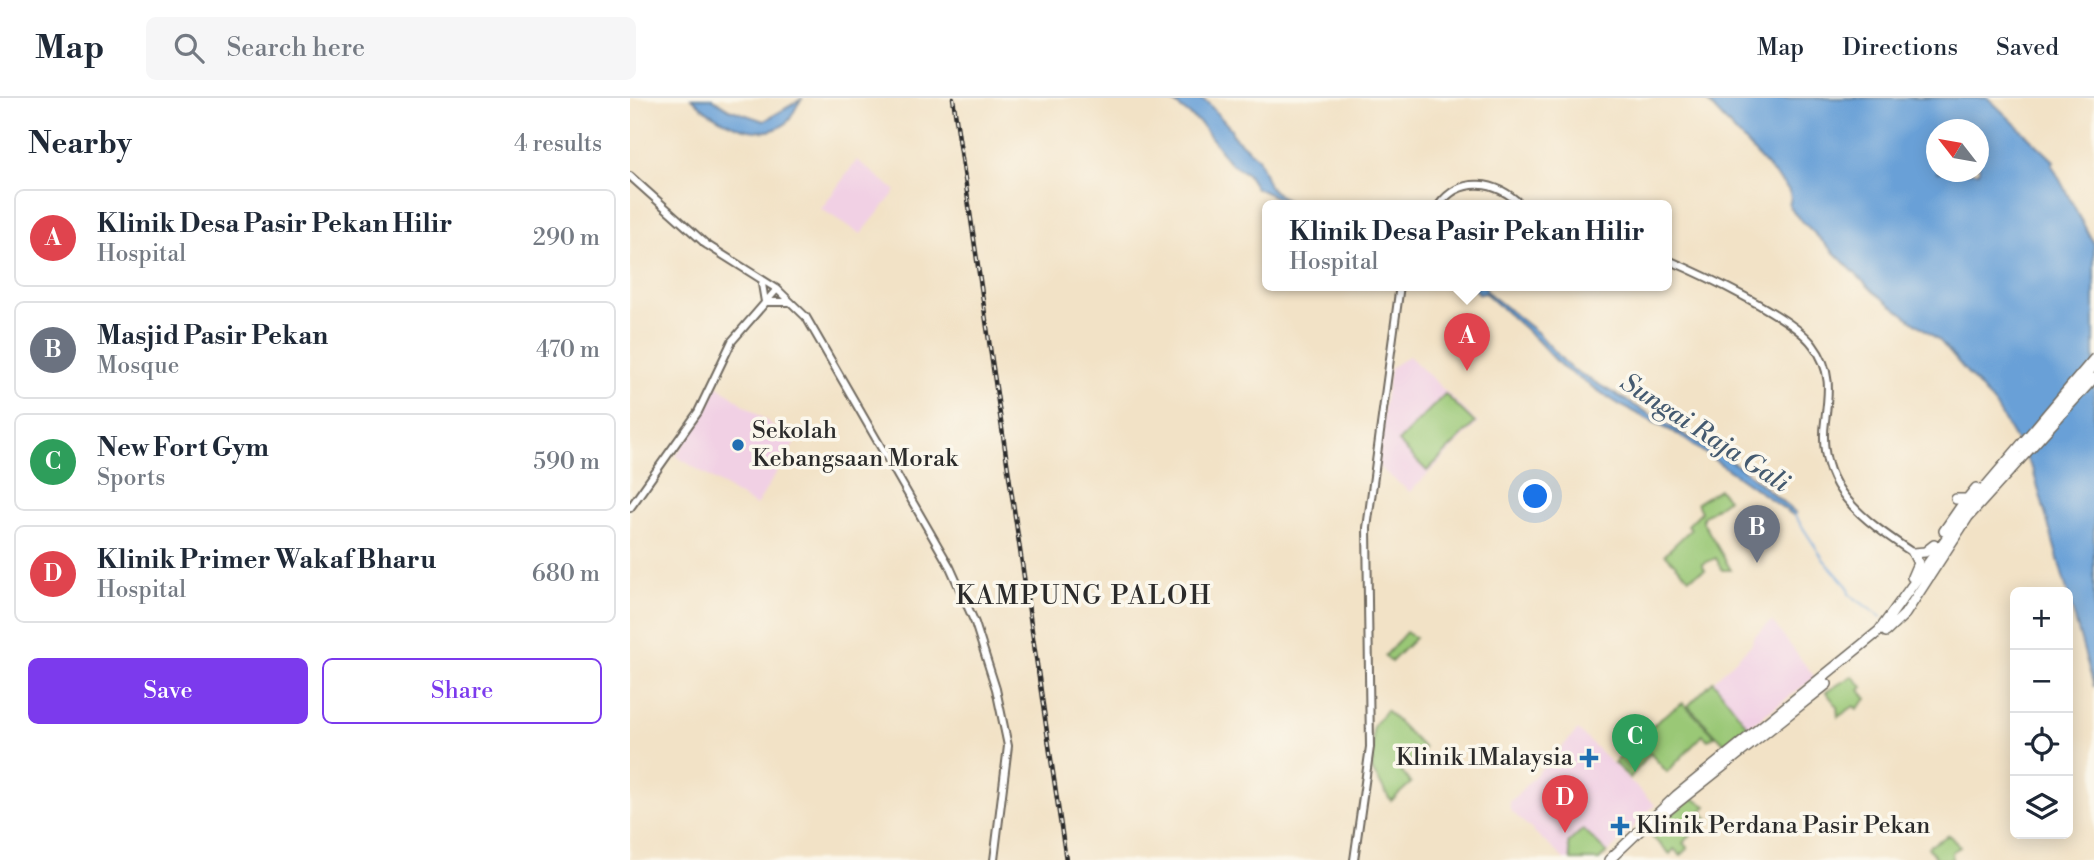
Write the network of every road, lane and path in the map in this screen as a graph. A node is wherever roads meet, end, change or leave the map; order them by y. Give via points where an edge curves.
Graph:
1 (630, 176) edge
2 (1443, 200) edge
3 (1514, 200) edge
4 (704, 243) junction
5 (1672, 262) edge
6 (762, 284) junction
7 (776, 291) junction
8 (1399, 291) edge
9 (765, 302) junction
10 (788, 302) junction
11 (817, 334) junction
12 (2094, 359) edge
13 (2094, 368) edge
14 (2094, 378) edge
15 (2011, 464) junction
16 (1994, 475) junction
17 (630, 508) edge
18 (1966, 508) junction
19 (1934, 545) junction
20 (1913, 553) junction
21 (1921, 572) junction
22 (1908, 592) junction
23 (1886, 632) junction
24 (994, 860) edge
25 (1354, 860) edge
26 (1609, 860) edge
27 (1617, 860) edge

1 - 4 main road
2 - 3 main road via 1477,183 1495,186
4 - 6 main road
4 - 7 main road
5 - 20 main road via 1739,295 1810,341 1830,385 1824,442 1836,487 1869,523
6 - 7 main road
6 - 9 main road
7 - 9 main road
7 - 10 main road
7 - 11 main road via 795,303
8 - 25 main road via 1367,528 1370,747
9 - 10 main road
9 - 17 main road via 732,341 698,412
10 - 11 main road
11 - 24 main road via 950,566 975,623 1008,746
12 - 15 highway
13 - 15 main road
14 - 15 highway
15 - 16 highway
15 - 18 highway
16 - 18 highway
16 - 18 highway via 1986,477 1967,499
18 - 19 highway
18 - 21 highway
18 - 23 highway
18 - 23 highway via 1905,614
19 - 20 highway
19 - 21 highway
20 - 22 highway via 1918,564
21 - 22 highway
22 - 26 highway via 1861,648 1676,796
23 - 27 highway via 1667,812

